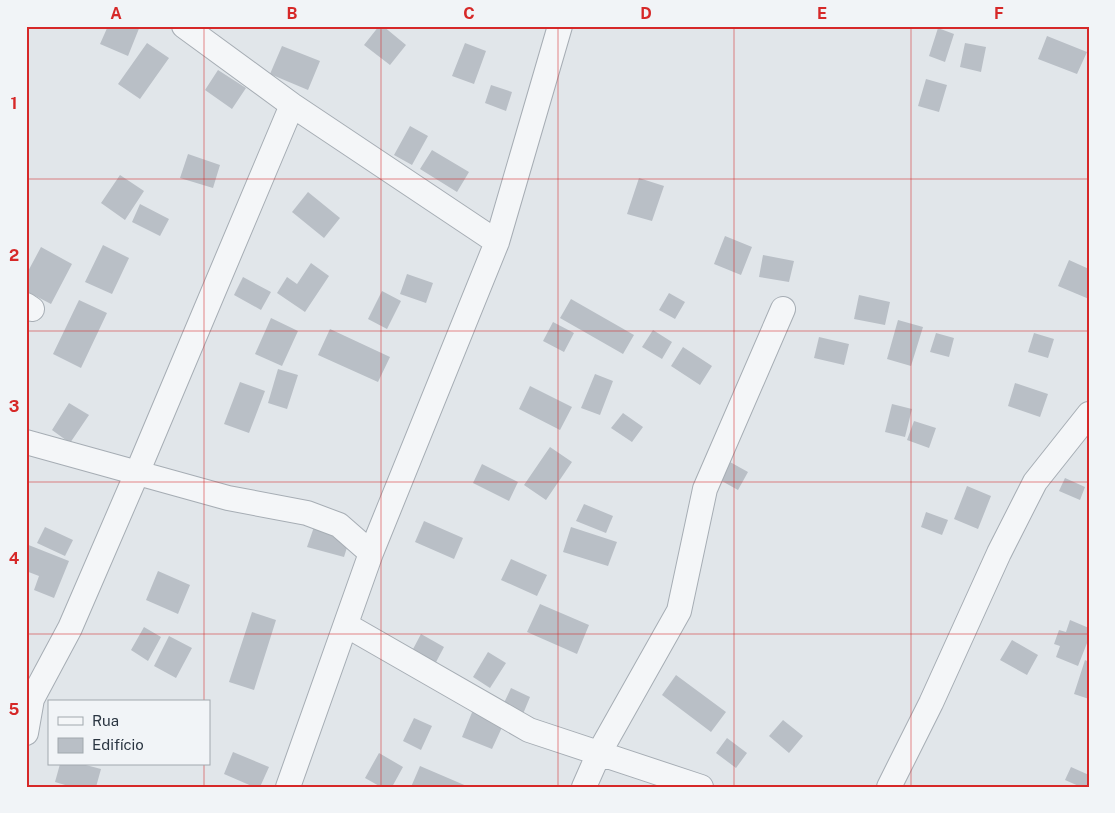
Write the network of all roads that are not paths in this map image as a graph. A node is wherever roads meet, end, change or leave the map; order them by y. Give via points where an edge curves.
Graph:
1 (184, 26) edge
2 (560, 26) edge
3 (292, 105) junction
4 (497, 242) junction
5 (783, 310) dead end
6 (1089, 414) edge
7 (26, 442) edge
8 (137, 473) junction
9 (371, 553) junction
10 (346, 626) junction
11 (26, 733) edge
12 (599, 753) junction
13 (288, 787) edge
14 (584, 787) edge
15 (701, 787) edge
16 (889, 787) edge

1 - 3 street
2 - 4 street
3 - 4 street
3 - 8 street
4 - 9 street
5 - 12 street via 706,489 679,611
6 - 16 street via 1035,482 998,552 931,703
7 - 8 street
8 - 9 street via 228,498 307,513 339,525
8 - 11 street via 70,628 32,699
9 - 10 street
10 - 12 street via 529,730
10 - 13 street
12 - 14 street
12 - 15 street

